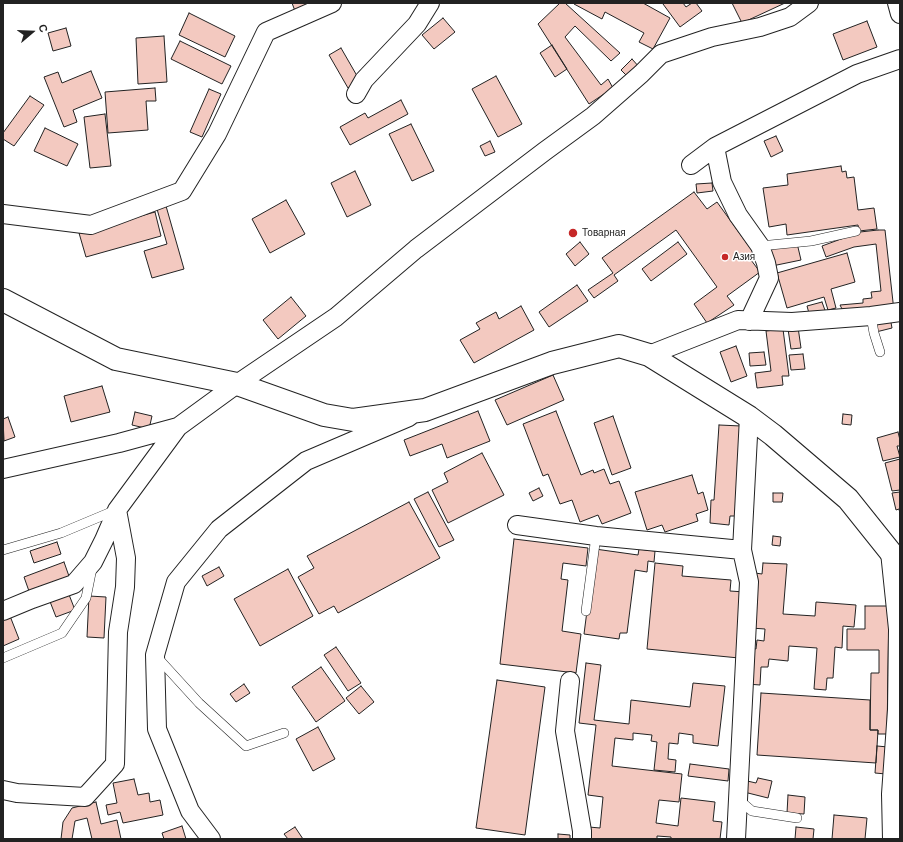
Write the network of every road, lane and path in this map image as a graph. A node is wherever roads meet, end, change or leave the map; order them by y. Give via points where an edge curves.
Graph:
1 (332, 3) edge
2 (430, 3) edge
3 (809, 3) edge
4 (897, 3) edge
5 (900, 14) edge
6 (900, 59) edge
7 (356, 94) dead end
8 (715, 147) junction
9 (691, 165) dead end
10 (3, 214) edge
11 (856, 231) dead end
12 (760, 246) junction
13 (3, 300) edge
14 (900, 312) edge
15 (871, 316) junction
16 (749, 321) junction
17 (880, 352) dead end
18 (649, 355) junction
19 (237, 384) junction
20 (425, 410) junction
21 (749, 417) junction
22 (178, 427) junction
23 (3, 469) edge
24 (117, 510) junction
25 (517, 525) dead end
26 (596, 536) junction
27 (3, 550) edge
28 (742, 550) junction
29 (895, 558) edge
30 (93, 562) junction
31 (3, 611) edge
32 (586, 611) dead end
33 (155, 655) junction
34 (3, 658) edge
35 (570, 680) dead end
36 (284, 733) dead end
37 (3, 790) edge
38 (737, 798) junction
39 (797, 818) dead end
40 (211, 839) edge
41 (582, 839) edge
42 (736, 839) edge
43 (892, 839) edge

1 - 10 street via 266,32 217,134 182,191 91,225
2 - 7 street via 417,24 364,80
3 - 19 street via 790,17 760,27 712,37 661,54 594,116 416,249 336,317
4 - 5 street
6 - 8 street via 857,74
8 - 9 street
8 - 12 street via 722,182 738,215
11 - 12 lane
12 - 16 street via 770,278
13 - 19 street via 116,359
14 - 15 street
15 - 16 street via 792,322
15 - 17 lane
16 - 18 street via 738,320
18 - 20 street via 619,346 552,363
18 - 21 street
19 - 20 street via 324,415 353,420
19 - 22 street
20 - 33 street via 306,461 219,529 176,582
21 - 28 street
21 - 29 street via 848,499
22 - 23 street
22 - 24 street
24 - 27 lane via 61,533
24 - 30 street
24 - 37 street via 126,558 125,587 118,632 115,764 85,797
25 - 26 street
26 - 28 street
26 - 32 lane
28 - 38 street via 749,582
29 - 43 street via 898,629 897,710 891,794
30 - 31 street via 74,584
30 - 34 lane via 86,598 62,633
33 - 36 lane via 199,703 246,746
33 - 40 street via 157,728 190,811
35 - 41 street via 565,731
38 - 39 lane via 752,811
38 - 42 street

